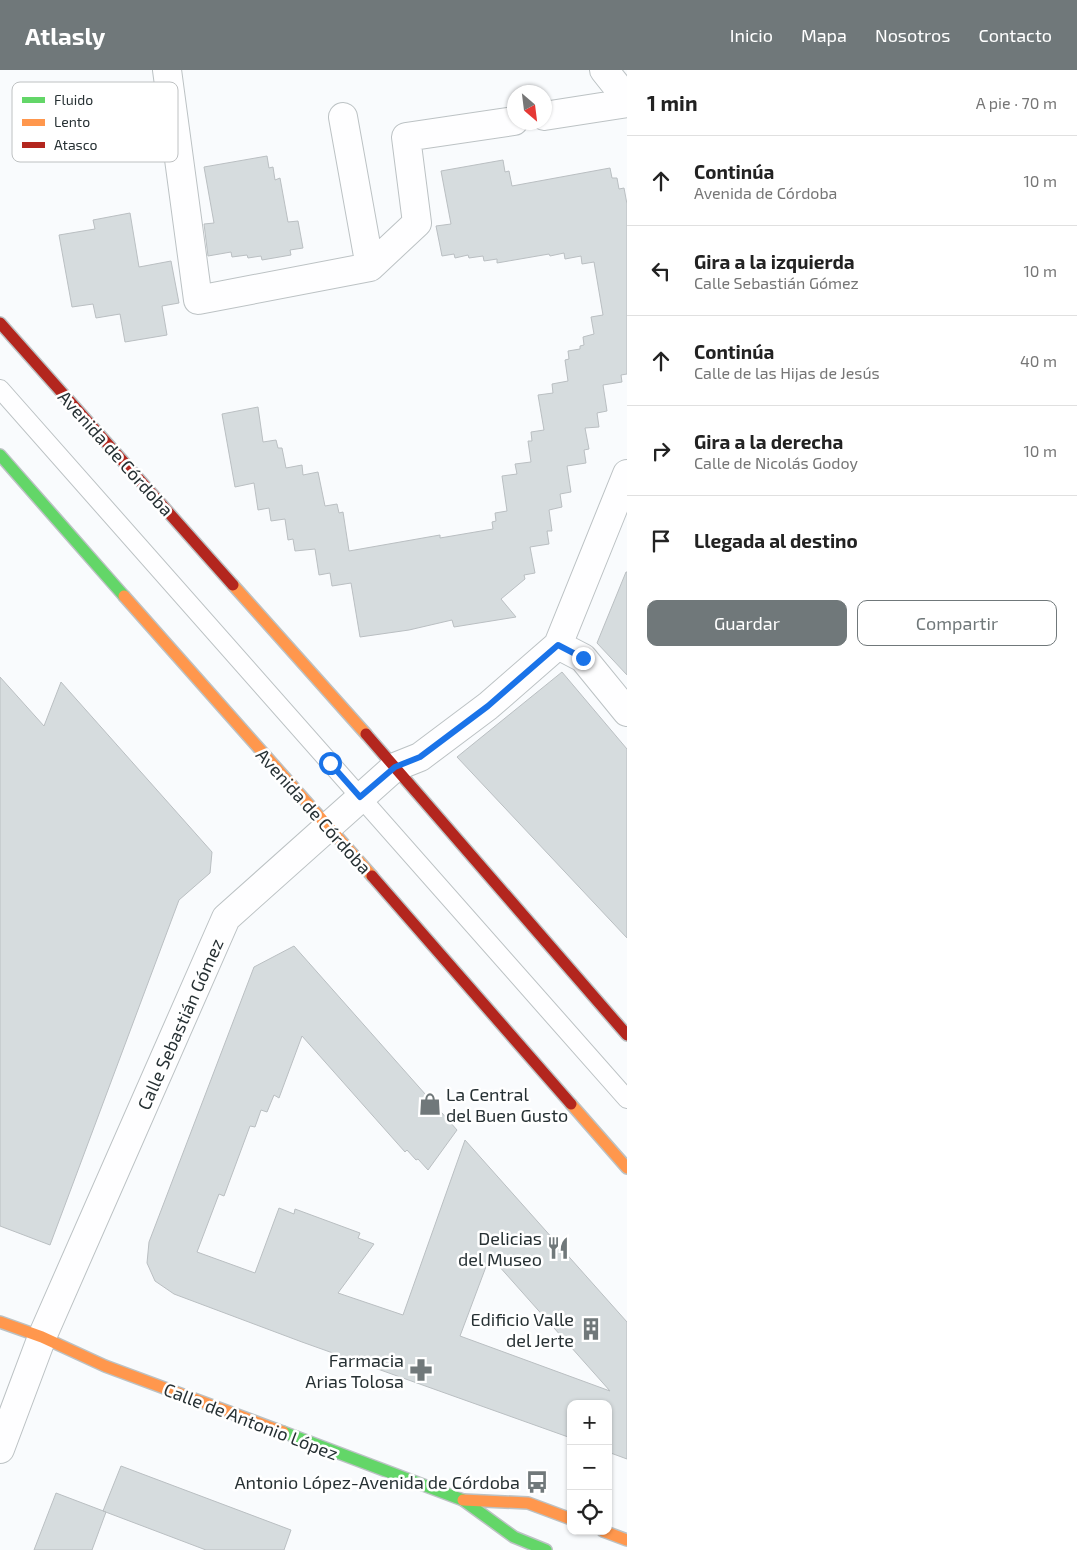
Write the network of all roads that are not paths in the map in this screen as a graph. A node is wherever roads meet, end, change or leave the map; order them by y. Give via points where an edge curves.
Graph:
1 (604, 70) edge
2 (627, 99) edge
3 (627, 103) edge
4 (552, 115) edge
5 (343, 117) dead end
6 (507, 121) edge
7 (178, 143) edge
8 (370, 267) junction
9 (0, 322) edge
10 (0, 390) edge
11 (0, 456) edge
12 (627, 474) edge
13 (558, 645) junction
14 (627, 712) edge
15 (395, 767) junction
16 (360, 797) junction
17 (328, 826) junction
18 (627, 1035) edge
19 (627, 1099) edge
20 (627, 1168) edge
21 (0, 1322) edge
22 (42, 1337) junction
23 (0, 1449) edge
24 (463, 1500) junction
25 (567, 1518) edge
26 (612, 1534) edge
27 (627, 1540) edge
28 (546, 1550) edge

1 - 2 street
3 - 4 street
5 - 8 street
6 - 8 street via 406,137 417,223
7 - 8 street via 198,300
9 - 15 main road, Avenida de Córdoba
10 - 16 lane
11 - 17 main road, Avenida de Córdoba
12 - 13 street
13 - 14 street via 583,658
13 - 15 street, Calle Sebastián Gómez via 488,706 420,757
15 - 16 street, Calle Sebastián Gómez
15 - 18 main road, Avenida de Córdoba
16 - 17 street, Calle Sebastián Gómez
16 - 19 lane
17 - 20 main road, Avenida de Córdoba
17 - 22 street, Calle Sebastián Gómez via 226,918
21 - 22 main road, Calle de Antonio López
22 - 23 street
22 - 24 main road, Calle de Antonio López via 105,1366
24 - 25 main road, Calle de Antonio López via 528,1503
24 - 28 main road, Calle de Antonio López via 514,1537
26 - 27 main road

